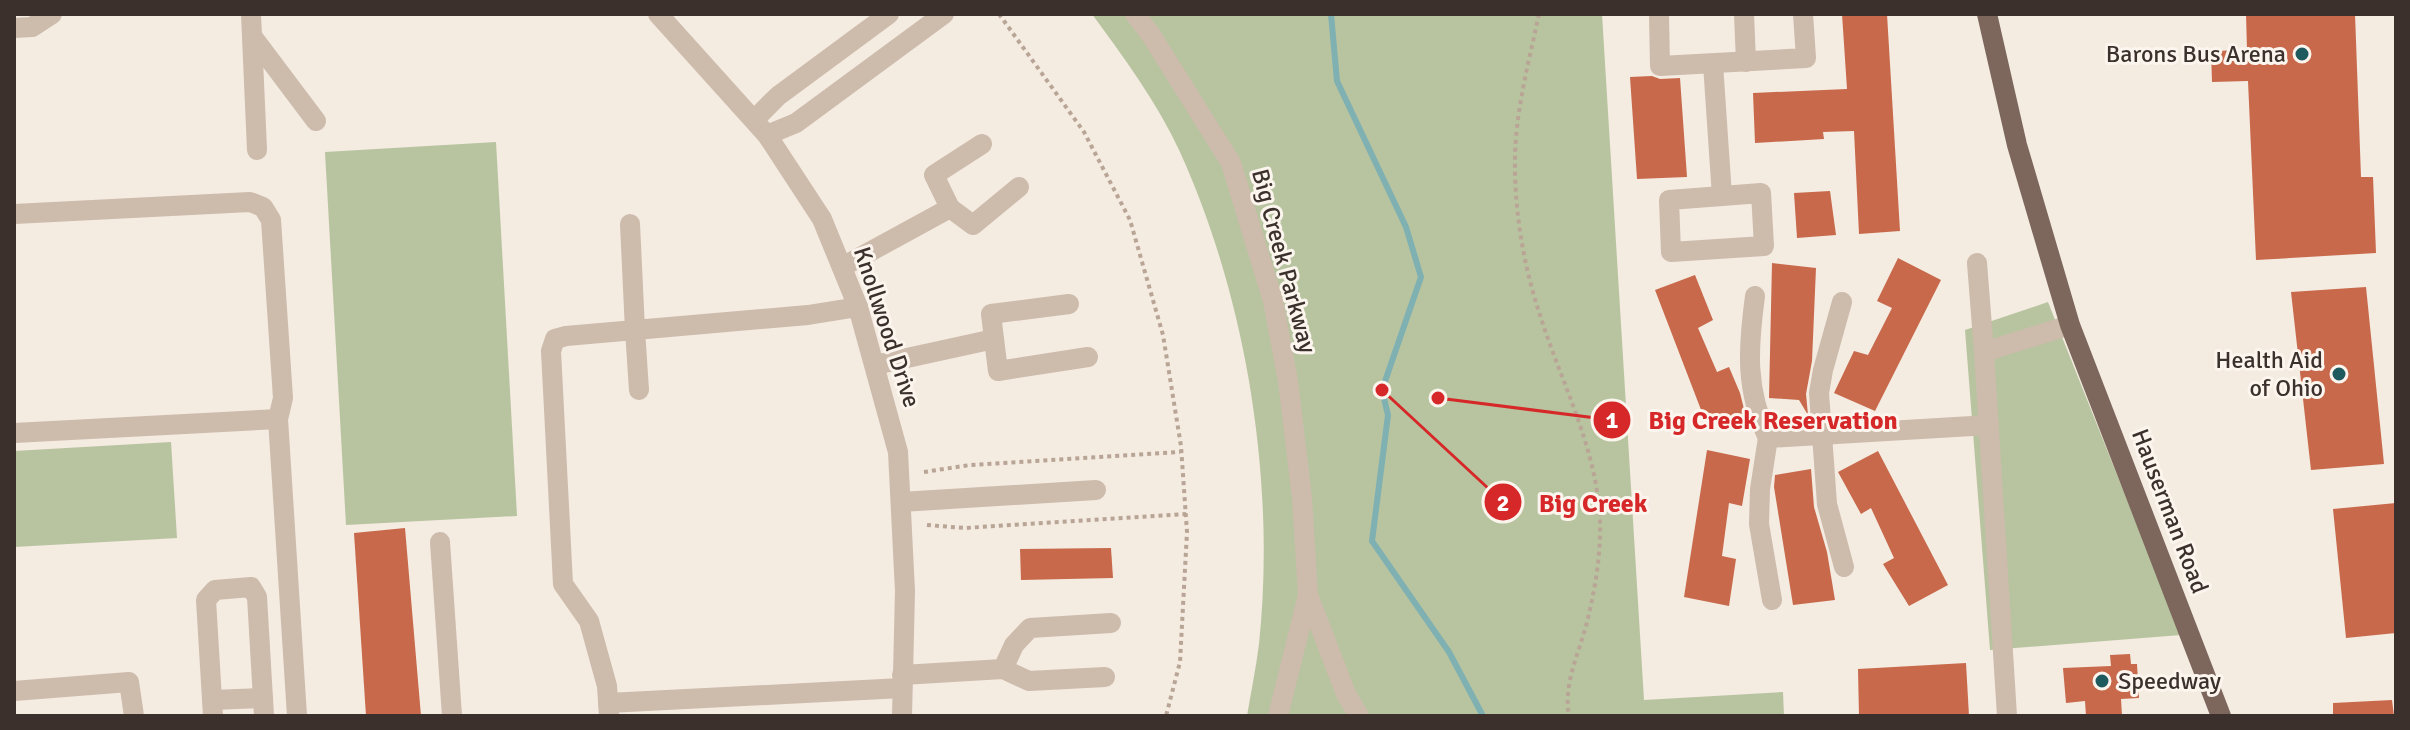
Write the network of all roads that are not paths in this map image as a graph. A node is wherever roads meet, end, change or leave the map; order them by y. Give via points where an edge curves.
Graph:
1 (52, 14) edge
2 (251, 14) edge
3 (658, 14) edge
4 (889, 14) edge
5 (944, 14) edge
6 (1135, 14) edge
7 (1659, 14) edge
8 (1744, 14) edge
9 (1803, 14) edge
10 (1987, 14) edge
11 (23, 28) edge
12 (252, 36) junction
13 (850, 42) junction
14 (1746, 62) junction
15 (1713, 64) junction
16 (871, 68) junction
17 (316, 121) dead end
18 (760, 128) junction
19 (982, 144) dead end
20 (257, 150) dead end
21 (1019, 187) dead end
22 (1722, 196) junction
23 (950, 208) junction
24 (14, 214) edge
25 (630, 224) dead end
26 (1977, 263) dead end
27 (842, 267) junction
28 (1755, 296) dead end
29 (1842, 302) dead end
30 (1069, 304) dead end
31 (858, 307) junction
32 (2070, 325) junction
33 (635, 330) junction
34 (994, 339) junction
35 (1984, 352) junction
36 (1088, 357) dead end
37 (875, 365) junction
38 (639, 390) dead end
39 (278, 419) junction
40 (1989, 425) junction
41 (14, 433) edge
42 (1821, 434) junction
43 (1768, 438) junction
44 (1096, 490) dead end
45 (901, 502) junction
46 (440, 542) dead end
47 (1844, 567) dead end
48 (1308, 595) junction
49 (1772, 600) dead end
50 (1111, 623) dead end
51 (1003, 669) junction
52 (1105, 677) dead end
53 (902, 682) junction
54 (14, 691) edge
55 (264, 707) edge
56 (213, 708) edge
57 (608, 710) edge
58 (134, 716) edge
59 (297, 716) edge
60 (452, 716) edge
61 (902, 716) edge
62 (1278, 716) edge
63 (1359, 716) edge
64 (2007, 716) edge
65 (2221, 716) edge

1 - 11 street
2 - 12 street
3 - 18 street, Knollwood Drive
4 - 13 street
5 - 16 street
6 - 48 street, Big Creek Parkway via 1231,163 1273,301 1290,396
7 - 15 street via 1660,66
8 - 14 street
9 - 14 street via 1806,58
10 - 32 main road, Hauserman Road via 2017,145
12 - 17 street
12 - 20 street
13 - 16 street
13 - 18 street via 778,96
14 - 15 street
15 - 22 street
16 - 18 street via 796,123
18 - 27 street, Knollwood Drive via 822,219
19 - 23 street via 934,175
21 - 23 street via 973,225
22 - 22 street via 1761,193 1764,246 1671,252 1669,200
23 - 27 street
24 - 39 street via 250,202 263,207 271,220 283,398
25 - 33 street
26 - 35 street
27 - 31 street, Knollwood Drive
28 - 43 street via 1748,363
29 - 42 street via 1819,393
30 - 34 street via 991,314
31 - 33 street
31 - 37 street, Knollwood Drive
32 - 35 street
32 - 65 main road, Hauserman Road
33 - 38 street
33 - 57 street via 566,336 555,339 551,351 563,584 589,621 607,686
34 - 36 street via 998,371
34 - 37 street
35 - 40 street
37 - 45 street, Knollwood Drive via 898,452
39 - 41 street
39 - 59 street
40 - 42 street
40 - 64 street
42 - 43 street
42 - 47 street via 1827,504
43 - 49 street via 1759,524
44 - 45 street
45 - 53 street, Knollwood Drive
46 - 60 street
48 - 62 street, Big Creek Parkway
48 - 63 street, Big Creek Parkway
50 - 51 street via 1030,628 1014,645
51 - 52 street via 1029,681
51 - 53 street
53 - 57 street
53 - 61 street, Knollwood Drive
54 - 58 street via 129,682
55 - 56 street
55 - 56 street via 257,597 251,587 215,590 206,600

